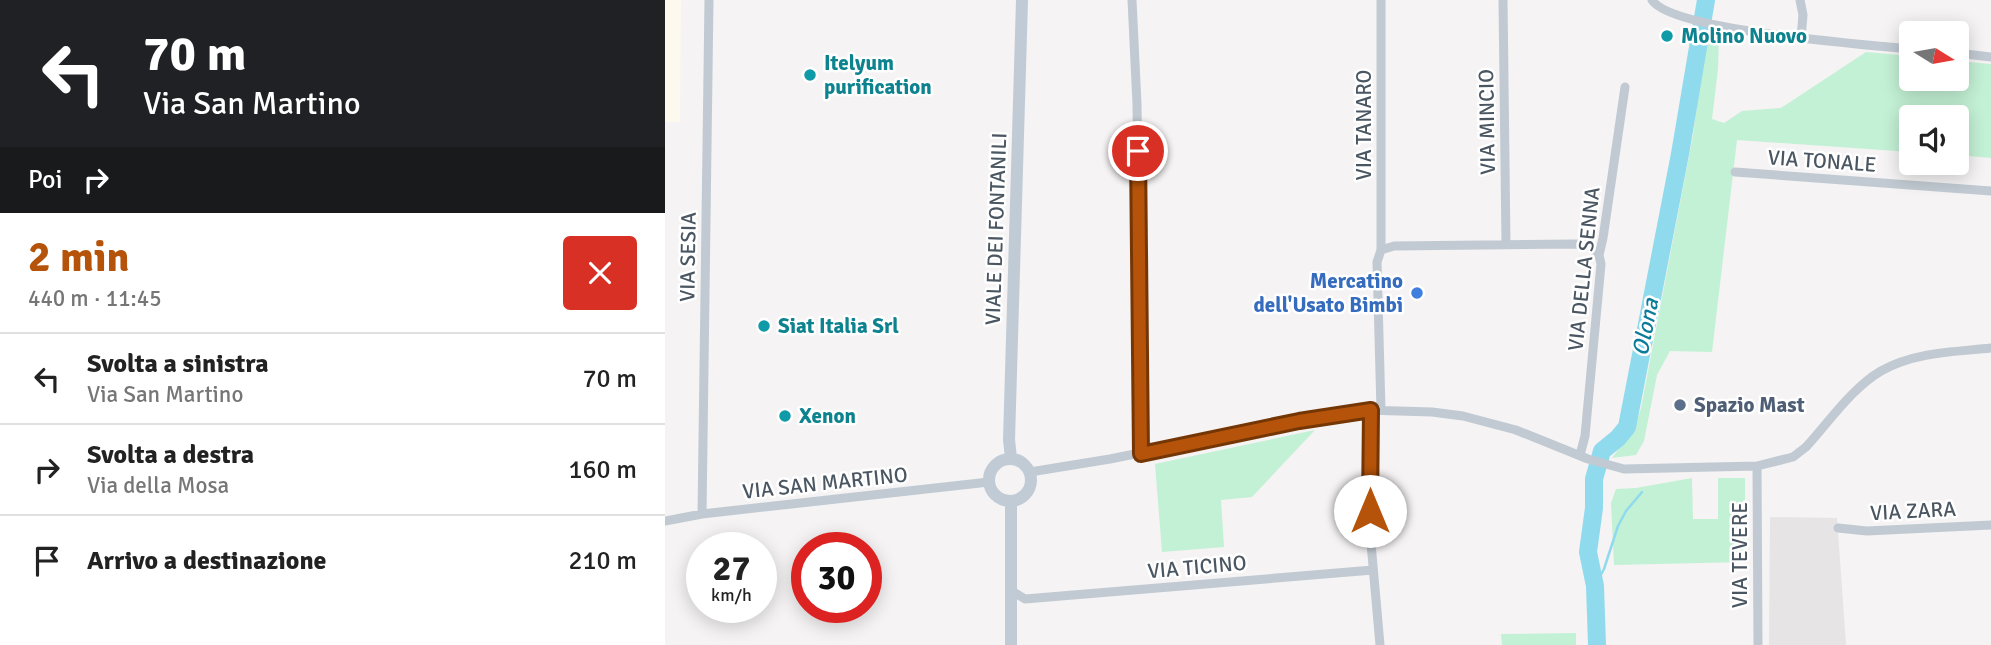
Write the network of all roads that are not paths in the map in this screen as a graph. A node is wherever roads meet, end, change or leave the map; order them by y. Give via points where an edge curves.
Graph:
1 (709, 0) edge
2 (1022, 0) edge
3 (1132, 0) edge
4 (1381, 0) edge
5 (1503, 0) edge
6 (1800, 0) edge
7 (1653, 2) edge
8 (1801, 38) junction
9 (1899, 48) edge
10 (1969, 54) edge
11 (1991, 57) edge
12 (1625, 87) dead end
13 (1735, 173) dead end
14 (1991, 191) edge
15 (1506, 244) junction
16 (1381, 250) junction
17 (1599, 255) junction
18 (1991, 348) edge
19 (1371, 410) junction
20 (1381, 410) junction
21 (1141, 454) junction
22 (1584, 457) junction
23 (1011, 458) junction
24 (1758, 466) junction
25 (1030, 472) junction
26 (989, 482) junction
27 (1011, 501) junction
28 (702, 514) junction
29 (665, 521) edge
30 (1991, 525) edge
31 (1838, 528) dead end
32 (1373, 570) junction
33 (1010, 590) junction
34 (1025, 599) junction
35 (1010, 612) junction
36 (1011, 645) edge
37 (1371, 645) edge
38 (1380, 645) edge
39 (1758, 645) edge

1 - 28 street, VIA SESIA
2 - 23 main road, VIALE DEI FONTANILI
3 - 21 street
4 - 16 street, VIA TANARO
5 - 15 street, VIA MINCIO
6 - 8 street
7 - 8 street via 1695,21
8 - 9 street
10 - 11 street
12 - 17 street, VIA DELLA SENNA
13 - 14 street, VIA TONALE
15 - 16 street
15 - 17 street via 1584,244
16 - 20 street, VIA TANARO via 1377,262
17 - 22 street, VIA DELLA SENNA
18 - 24 street via 1932,354 1881,371 1861,386 1797,455
19 - 20 street
19 - 21 street
19 - 32 street
20 - 22 street via 1463,416
21 - 25 street
22 - 24 street via 1638,469
23 - 25 main road
23 - 26 main road via 994,465
24 - 39 street, VIA TEVERE
25 - 27 main road via 1030,489
26 - 27 main road via 997,497
26 - 28 street, VIA SAN MARTINO
27 - 33 main road
28 - 29 street, VIA SAN MARTINO
30 - 31 street, VIA ZARA via 1867,531
32 - 34 street, VIA TICINO
32 - 38 street
33 - 34 street
33 - 35 main road
34 - 35 street
35 - 36 main road
37 - 38 street

